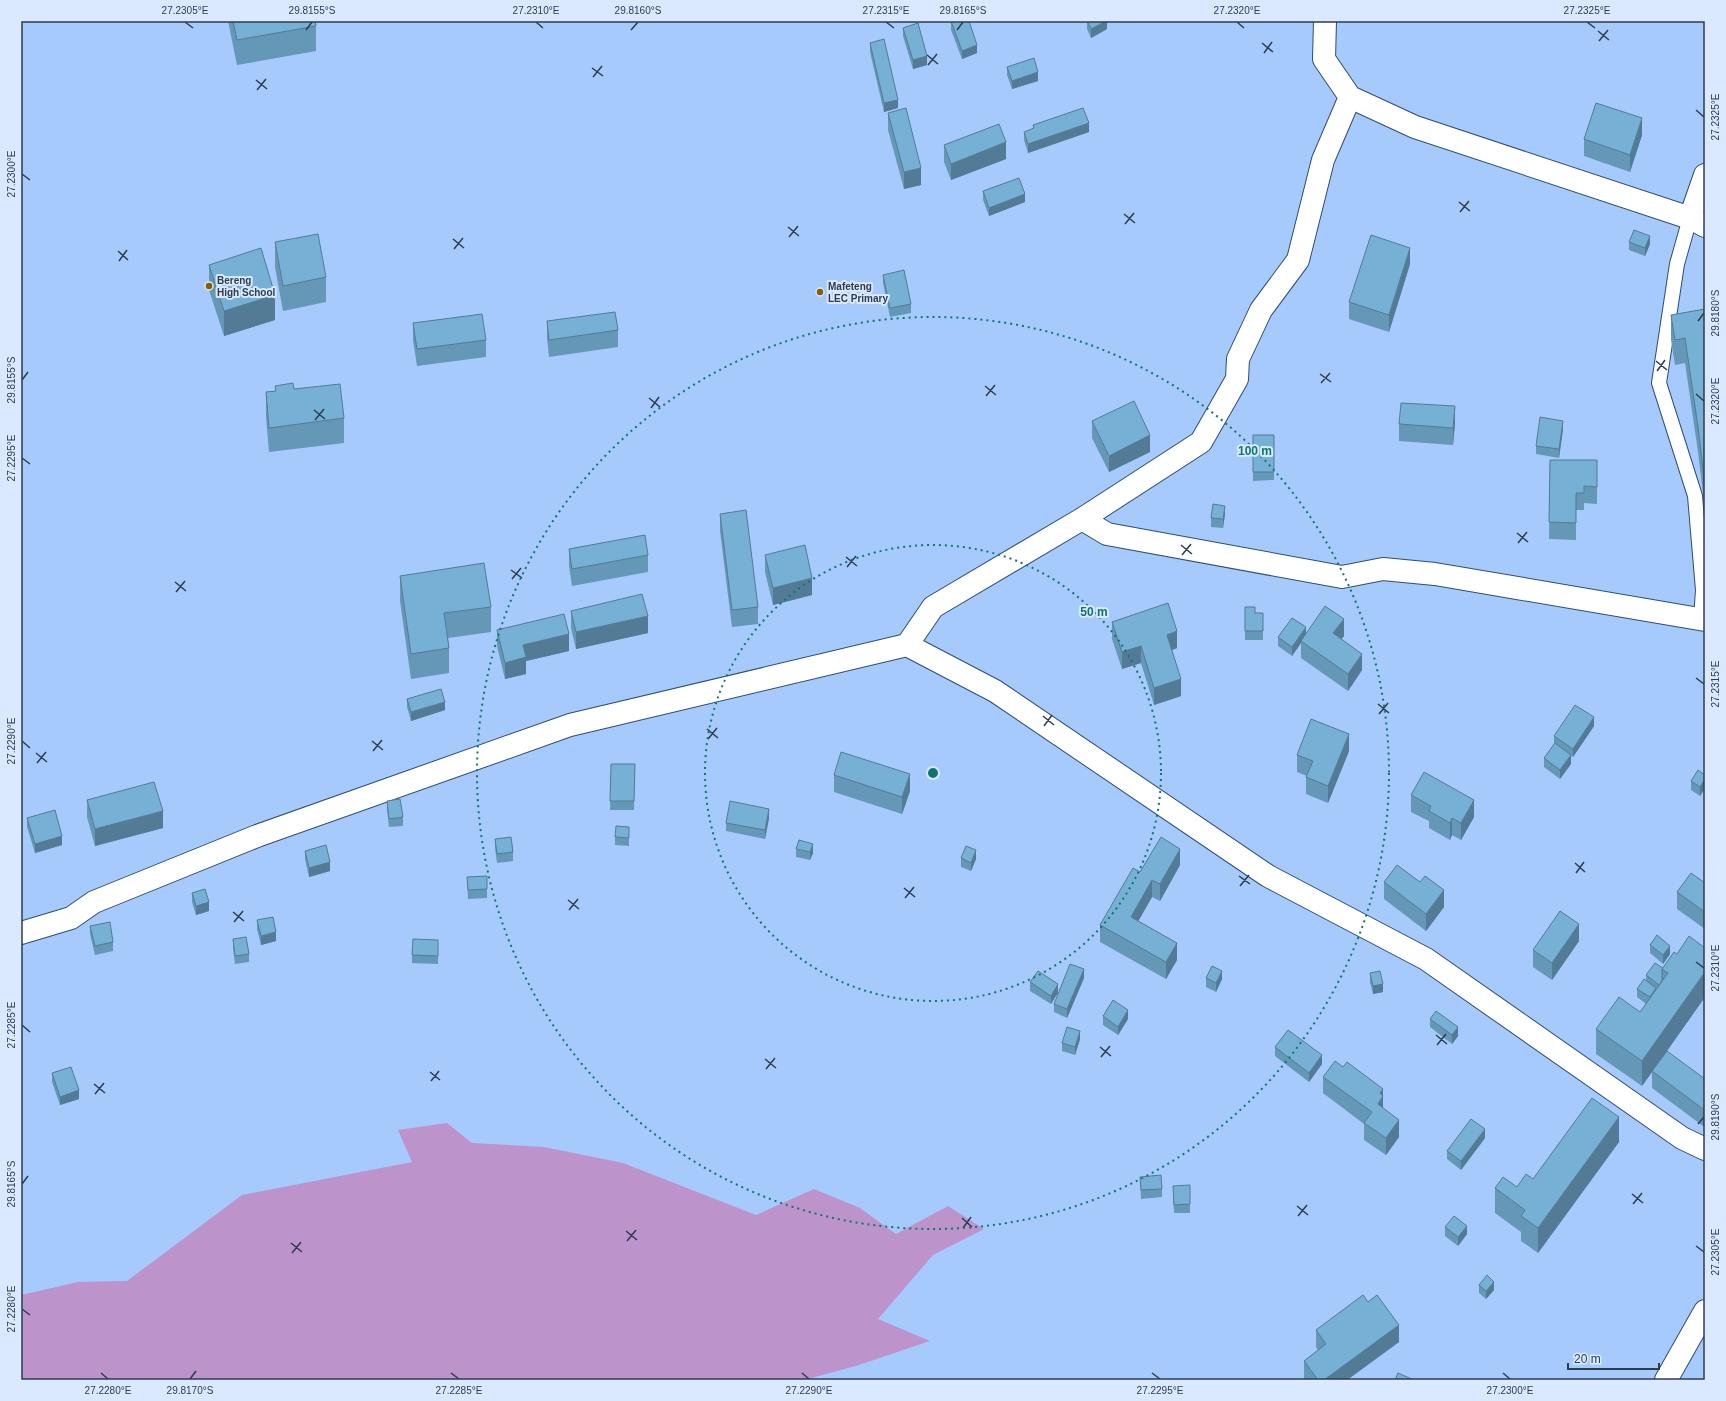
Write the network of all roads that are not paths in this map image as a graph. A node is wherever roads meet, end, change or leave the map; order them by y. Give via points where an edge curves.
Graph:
1 (1325, 21) edge
2 (1350, 97) junction
3 (1705, 176) edge
4 (1697, 222) edge
5 (1082, 519) junction
6 (1703, 619) edge
7 (907, 645) junction
8 (21, 933) edge
9 (1705, 1149) edge
10 (1705, 1311) edge
11 (1666, 1380) edge

1 - 2 street via 1324,59
2 - 4 street via 1415,127
2 - 5 street via 1323,160 1298,260 1261,310 1238,359 1237,379 1201,442
3 - 4 street
4 - 6 lane via 1677,264 1659,383 1695,496
5 - 6 street via 1107,534 1342,577 1383,569 1435,574
5 - 7 street via 933,607
7 - 8 street via 570,725 257,836 94,902 70,918
7 - 9 street via 995,691 1268,876 1426,959 1682,1138
10 - 11 street

